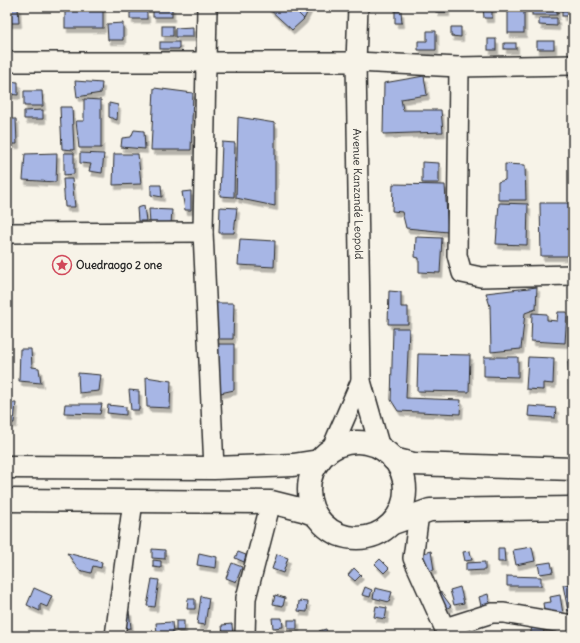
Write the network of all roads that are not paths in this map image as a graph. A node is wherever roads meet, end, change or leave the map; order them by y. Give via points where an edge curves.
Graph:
1 (207, 7) edge
2 (358, 7) edge
3 (7, 62) edge
4 (205, 62) junction
5 (356, 62) junction
6 (573, 65) edge
7 (459, 66) junction
8 (203, 232) junction
9 (7, 233) edge
10 (573, 275) edge
11 (361, 381) junction
12 (387, 453) junction
13 (325, 455) junction
14 (7, 467) edge
15 (214, 468) junction
16 (573, 468) edge
17 (7, 500) edge
18 (133, 501) junction
19 (271, 502) junction
20 (573, 508) edge
21 (419, 514) junction
22 (316, 515) junction
23 (393, 523) junction
24 (573, 625) edge
25 (446, 632) edge
26 (115, 636) edge
27 (246, 636) edge

1 - 4 street
2 - 5 street, Avenue Kanzandé Leopold
3 - 4 street
4 - 5 street
4 - 8 street
5 - 7 street
5 - 11 street, Avenue Kanzandé Leopold
6 - 7 street
7 - 10 street via 457,256 462,273 481,277
8 - 9 street
8 - 15 street
11 - 12 street
11 - 13 street
12 - 13 main road via 364,442 347,443
12 - 16 main road via 413,464
12 - 23 main road via 401,471 405,484 405,498
13 - 15 main road via 293,465
13 - 22 main road via 312,474 309,488
14 - 15 main road
17 - 18 main road
18 - 19 main road
18 - 26 street
19 - 22 main road
19 - 27 street via 246,598
20 - 21 main road via 430,510
21 - 23 main road
21 - 25 street via 413,558
22 - 23 main road via 327,527 341,535 356,538 372,536
24 - 25 street via 498,613

